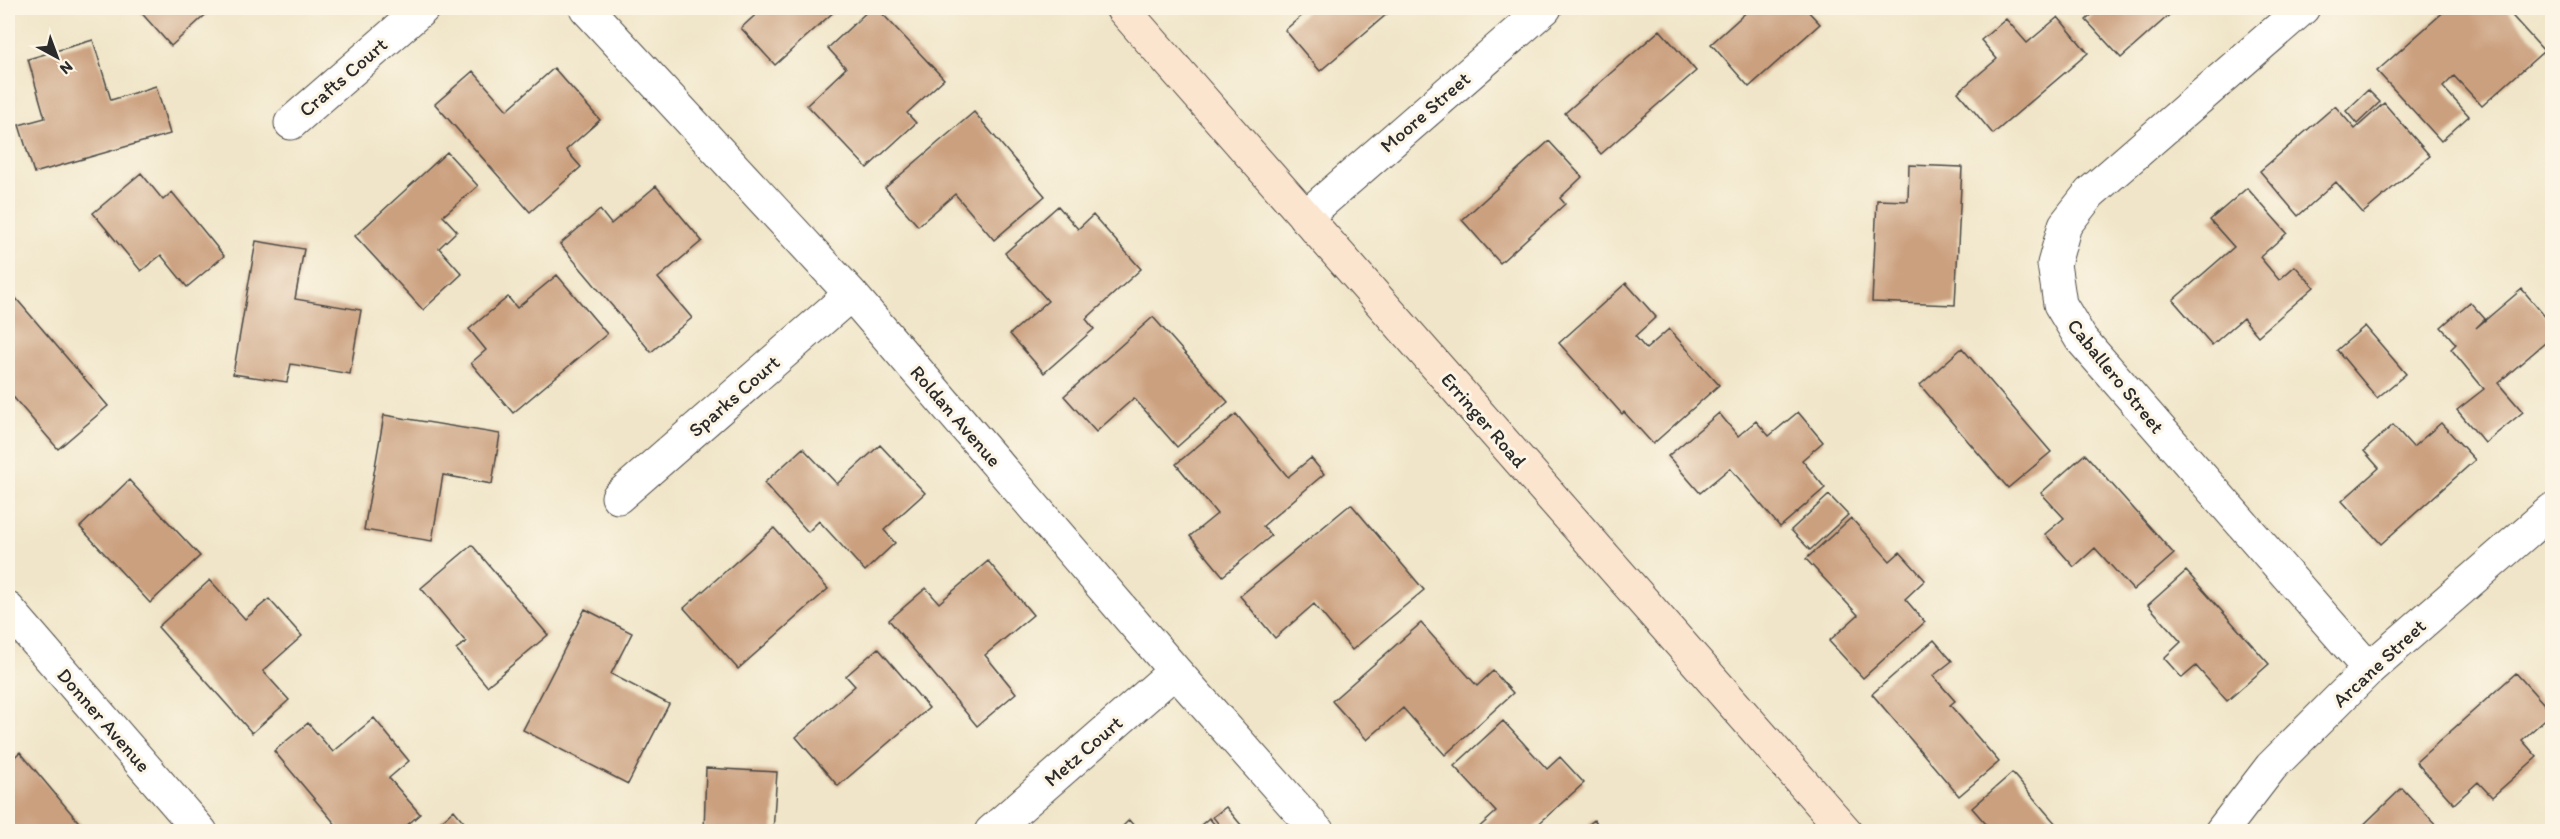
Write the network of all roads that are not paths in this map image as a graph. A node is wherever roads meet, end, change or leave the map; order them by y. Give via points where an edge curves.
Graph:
1 (423, 8) edge
2 (586, 8) edge
3 (1122, 8) edge
4 (1545, 8) edge
5 (2303, 8) edge
6 (291, 123) dead end
7 (1305, 217) junction
8 (850, 294) junction
9 (618, 497) dead end
10 (2553, 510) edge
11 (8, 609) edge
12 (2369, 669) junction
13 (1175, 671) junction
14 (201, 831) edge
15 (991, 831) edge
16 (1318, 831) edge
17 (1846, 831) edge
18 (2222, 831) edge

1 - 6 street, Crafts Court
2 - 8 street, Roldan Avenue
3 - 7 main road, Erringer Road
4 - 7 street, Moore Street
5 - 12 street, Caballero Street via 2090,193 2065,225 2054,264 2060,304 2081,339
7 - 17 main road, Erringer Road
8 - 9 street, Sparks Court
8 - 13 street, Roldan Avenue
10 - 12 street, Arcane Street
11 - 14 street, Donner Avenue
12 - 18 street, Arcane Street via 2271,767
13 - 15 street, Metz Court
13 - 16 street, Roldan Avenue

